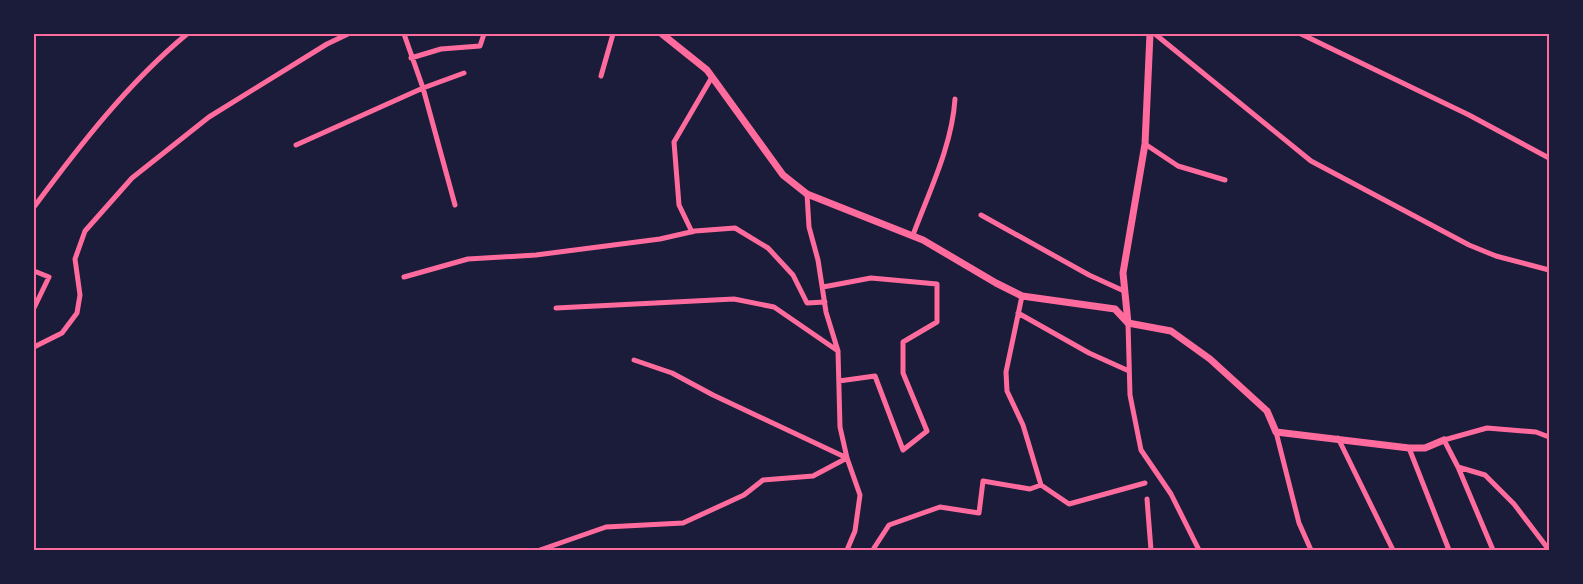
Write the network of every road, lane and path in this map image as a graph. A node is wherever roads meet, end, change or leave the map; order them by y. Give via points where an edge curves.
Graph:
1 (187, 34) edge
2 (348, 34) edge
3 (404, 34) edge
4 (484, 34) edge
5 (613, 34) edge
6 (662, 34) edge
7 (1150, 34) edge
8 (1155, 34) edge
9 (1301, 34) edge
10 (411, 58) junction
11 (464, 73) dead end
12 (601, 76) dead end
13 (712, 77) junction
14 (423, 88) junction
15 (955, 99) dead end
16 (296, 144) dead end
17 (1145, 144) junction
18 (1549, 158) edge
19 (1225, 180) dead end
20 (807, 194) junction
21 (454, 205) dead end
22 (34, 207) edge
23 (981, 215) dead end
24 (692, 232) junction
25 (913, 235) junction
26 (1549, 270) edge
27 (34, 271) edge
28 (404, 277) dead end
29 (823, 287) junction
30 (1124, 291) junction
31 (1022, 296) junction
32 (825, 302) junction
33 (34, 308) edge
34 (556, 308) dead end
35 (1018, 313) junction
36 (1128, 323) junction
37 (34, 347) edge
38 (838, 351) junction
39 (634, 360) dead end
40 (1129, 371) junction
41 (838, 381) junction
42 (1276, 432) junction
43 (1549, 437) edge
44 (1338, 438) junction
45 (1444, 440) junction
46 (1409, 448) junction
47 (847, 458) junction
48 (1458, 467) junction
49 (1145, 483) dead end
50 (1041, 485) junction
51 (1147, 499) dead end
52 (540, 550) edge
53 (847, 550) edge
54 (876, 550) edge
55 (1151, 550) edge
56 (1199, 550) edge
57 (1311, 550) edge
58 (1392, 550) edge
59 (1449, 550) edge
60 (1493, 550) edge
61 (1549, 550) edge

1 - 22 street via 159,57 77,148
2 - 37 street via 209,117 132,178 85,231 75,259 80,295 77,313 62,333
3 - 10 street
4 - 10 street via 480,46 441,49
5 - 12 street
6 - 13 street
7 - 17 street
8 - 26 street via 1310,161 1469,245
9 - 18 street via 1470,115
10 - 14 street
11 - 14 street
13 - 20 street via 783,175
13 - 24 street via 674,142 679,204
14 - 16 street
14 - 21 street
15 - 25 street via 942,160
17 - 19 street via 1178,166
17 - 30 street via 1124,273
20 - 25 street
20 - 29 street via 809,226
23 - 30 street
24 - 28 street via 536,255 468,259
24 - 32 street via 735,228 768,248 793,275 807,303
25 - 31 street
27 - 33 street via 49,277
29 - 32 street
29 - 41 street via 871,278 936,284 937,322 903,342 903,373 927,431 902,450 875,376
30 - 36 street
31 - 35 street
31 - 36 street via 1115,309
32 - 38 street
34 - 38 street via 734,299 774,307
35 - 40 street via 1089,353
35 - 50 street via 1006,372 1007,391 1023,425
36 - 40 street
36 - 42 street via 1171,331 1210,359 1267,411
38 - 41 street
39 - 47 street via 672,373
40 - 56 street via 1130,395 1141,450 1170,494
41 - 47 street via 840,427
42 - 44 street
42 - 57 street via 1299,523
43 - 45 street via 1536,432 1487,428
44 - 46 street
44 - 58 street
45 - 46 street via 1424,448
45 - 48 street
46 - 59 street
47 - 52 street via 813,476 763,480 744,495 683,523 606,527
47 - 53 street via 860,495
48 - 60 street
48 - 61 street via 1485,474 1514,504
49 - 50 street via 1069,504
50 - 54 street via 1030,490 983,481 979,514 940,507 889,525 874,548
51 - 55 street

